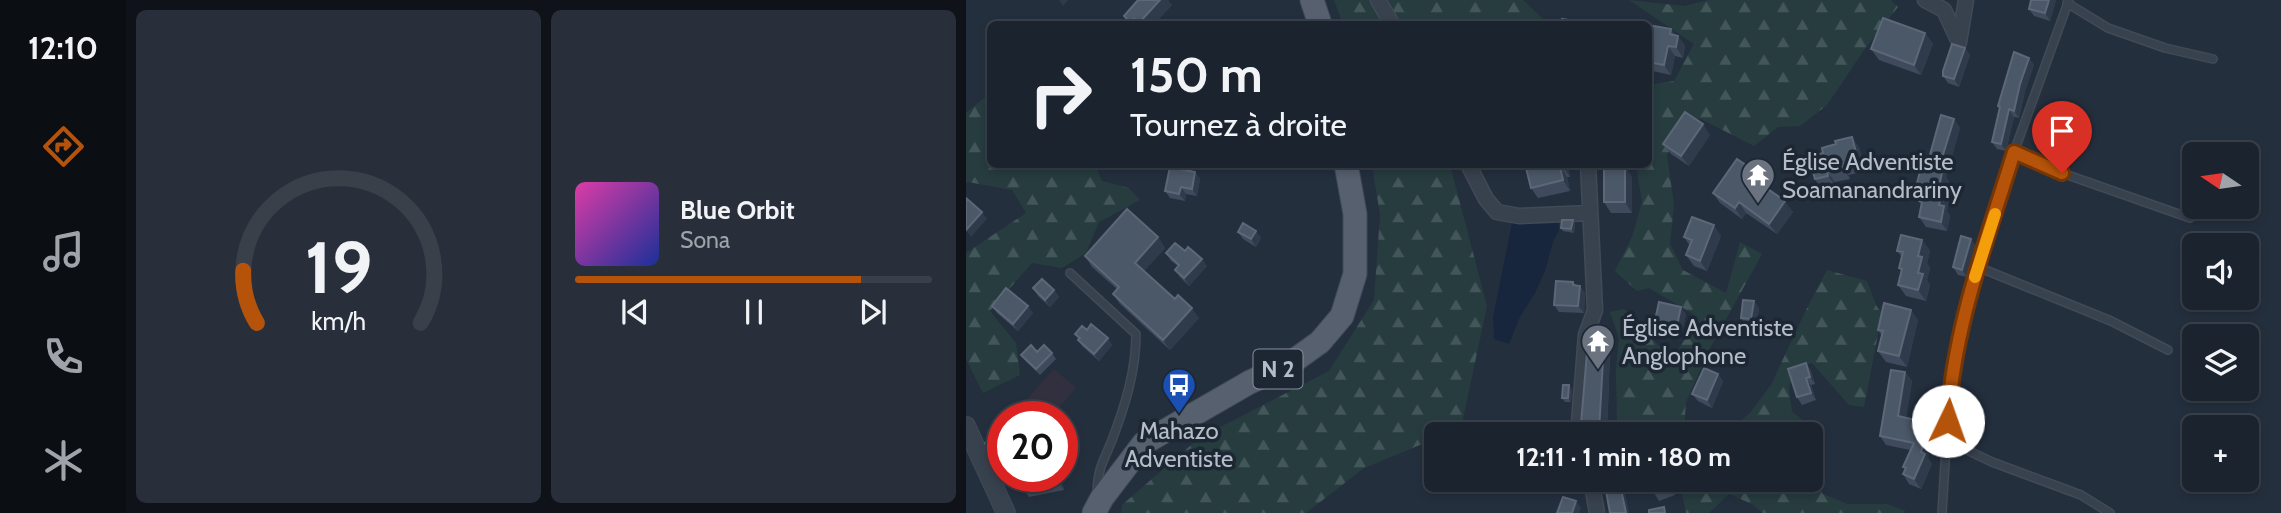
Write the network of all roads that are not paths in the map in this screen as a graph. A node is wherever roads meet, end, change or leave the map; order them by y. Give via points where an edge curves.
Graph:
1 (1312, 0) edge
2 (1378, 0) edge
3 (1925, 0) edge
4 (1966, 0) edge
5 (2068, 2) edge
6 (1319, 21) edge
7 (1390, 21) edge
8 (2213, 59) dead end
9 (2014, 152) junction
10 (1347, 168) edge
11 (1470, 168) edge
12 (1588, 168) edge
13 (1589, 213) junction
14 (2182, 215) edge
15 (1978, 267) junction
16 (1070, 273) dead end
17 (2168, 350) dead end
18 (1579, 422) edge
19 (966, 426) edge
20 (1946, 440) junction
21 (1593, 492) edge
22 (1096, 510) edge
23 (1006, 513) edge
24 (1597, 513) edge
25 (1942, 513) edge
26 (2110, 513) edge

1 - 6 main road
2 - 7 street
3 - 4 street via 1944,10 1959,42
5 - 8 lane via 2108,28
5 - 9 lane
9 - 14 lane
9 - 15 lane
10 - 22 main road, N 2 via 1355,214 1355,274 1342,316 1320,342 1288,365 1144,443
11 - 13 street via 1497,212 1519,216
12 - 13 street
13 - 18 street via 1595,310 1586,335
15 - 17 lane via 2111,321
15 - 20 lane via 1950,382
16 - 22 lane via 1136,334 1128,393 1098,471
19 - 23 street
20 - 25 lane
20 - 26 lane via 1992,463 2081,495
21 - 24 street

